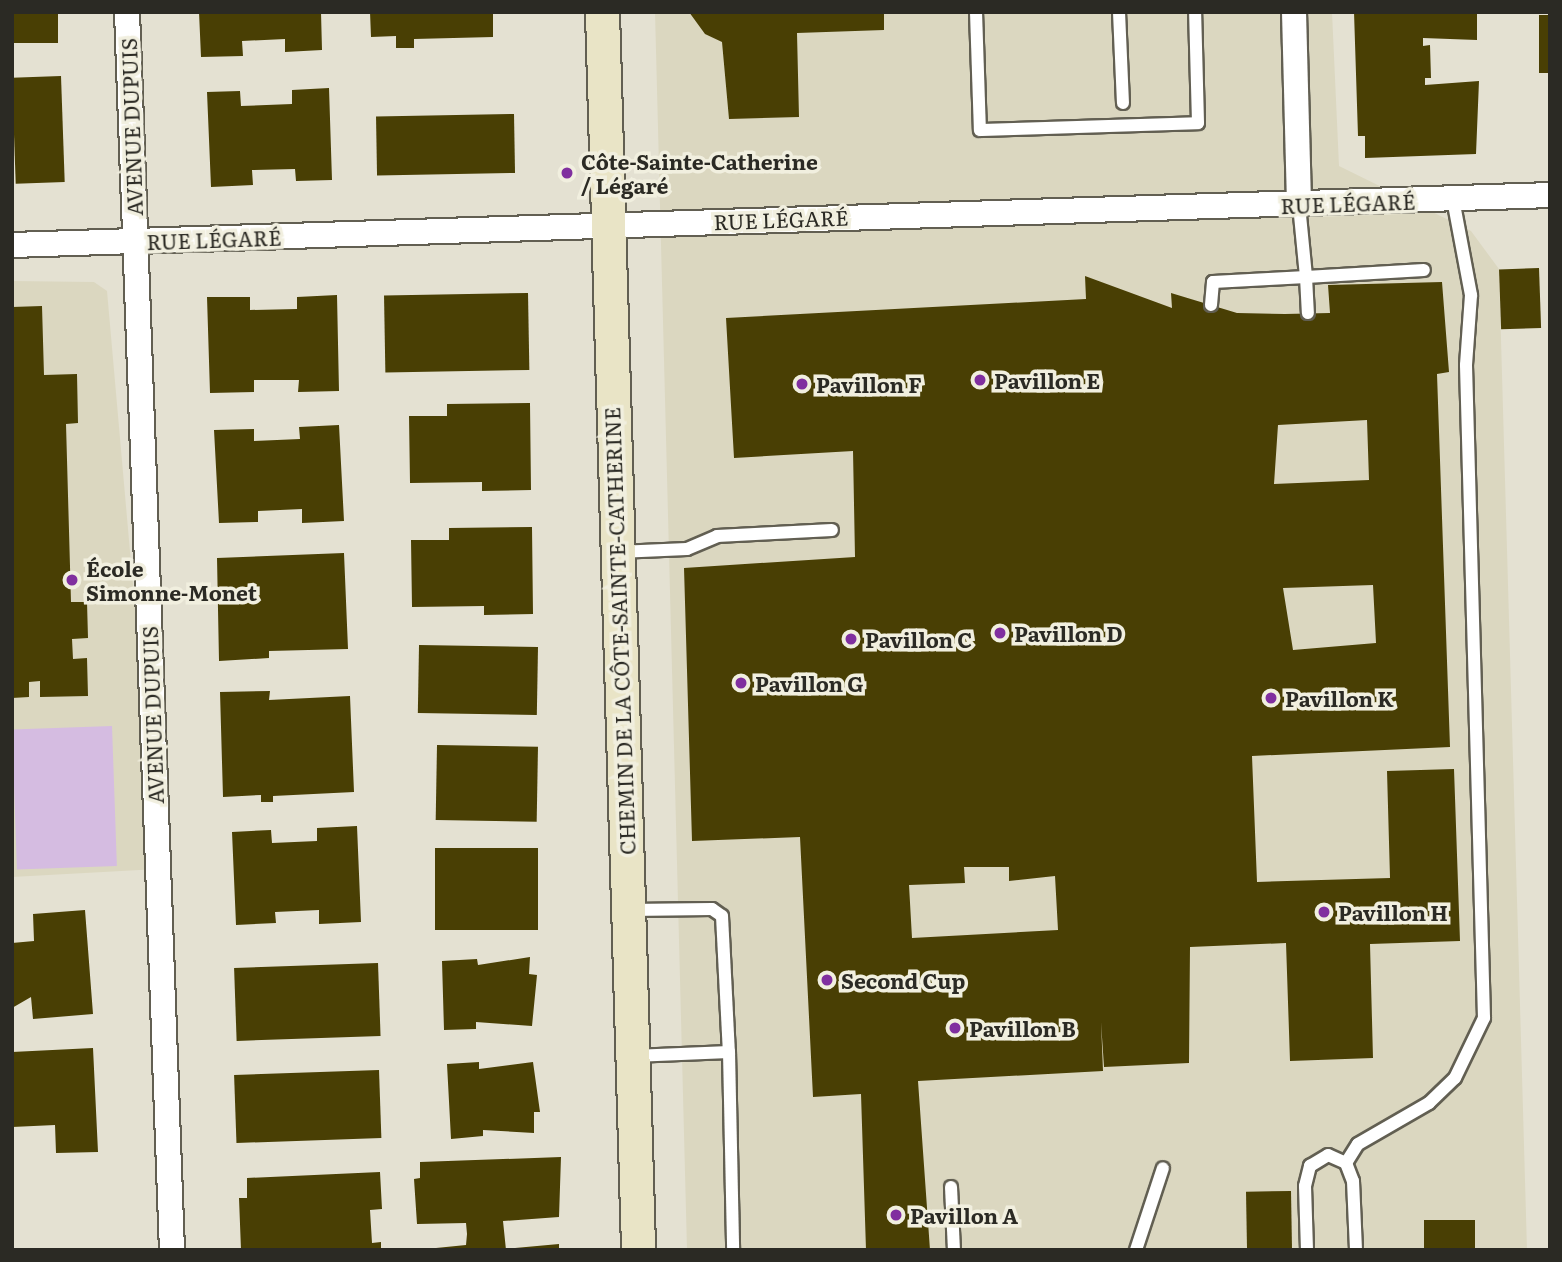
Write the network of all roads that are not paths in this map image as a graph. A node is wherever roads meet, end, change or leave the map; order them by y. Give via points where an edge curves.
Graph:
1 (127, 12) edge
2 (602, 12) edge
3 (976, 12) edge
4 (1119, 12) edge
5 (1195, 12) edge
6 (1294, 12) edge
7 (1123, 103) dead end
8 (1550, 195) edge
9 (1453, 199) junction
10 (1299, 205) junction
11 (608, 225) junction
12 (136, 241) junction
13 (12, 245) edge
14 (1424, 270) dead end
15 (1306, 276) junction
16 (1211, 306) dead end
17 (1308, 313) dead end
18 (832, 530) dead end
19 (617, 552) junction
20 (627, 910) junction
21 (729, 1052) junction
22 (633, 1056) junction
23 (1346, 1163) junction
24 (1163, 1168) dead end
25 (951, 1187) dead end
26 (172, 1250) edge
27 (638, 1250) edge
28 (733, 1250) edge
29 (954, 1250) edge
30 (1136, 1250) edge
31 (1307, 1250) edge
32 (1356, 1250) edge

1 - 12 street, AVENUE DUPUIS
2 - 11 main road, CHEMIN DE LA CÔTE-SAINTE-CATHERINE
3 - 5 lane via 980,130 1198,123
4 - 7 lane
6 - 10 street
8 - 9 street, RUE LÉGARÉ
9 - 10 street, RUE LÉGARÉ
9 - 23 lane via 1471,295 1466,365 1484,1018 1455,1078 1429,1103 1358,1144
10 - 11 street, RUE LÉGARÉ
10 - 15 lane
11 - 12 street, RUE LÉGARÉ
11 - 19 main road, CHEMIN DE LA CÔTE-SAINTE-CATHERINE
12 - 13 street, RUE LÉGARÉ
12 - 26 street, AVENUE DUPUIS
14 - 15 lane
15 - 16 lane via 1213,282
15 - 17 lane
18 - 19 lane via 716,536 687,549
19 - 20 main road, CHEMIN DE LA CÔTE-SAINTE-CATHERINE
20 - 21 lane via 712,909 722,916
20 - 22 main road, CHEMIN DE LA CÔTE-SAINTE-CATHERINE
21 - 22 lane
21 - 28 lane
22 - 27 main road, CHEMIN DE LA CÔTE-SAINTE-CATHERINE
23 - 31 lane via 1328,1155 1310,1166
23 - 32 lane
24 - 30 lane
25 - 29 lane

